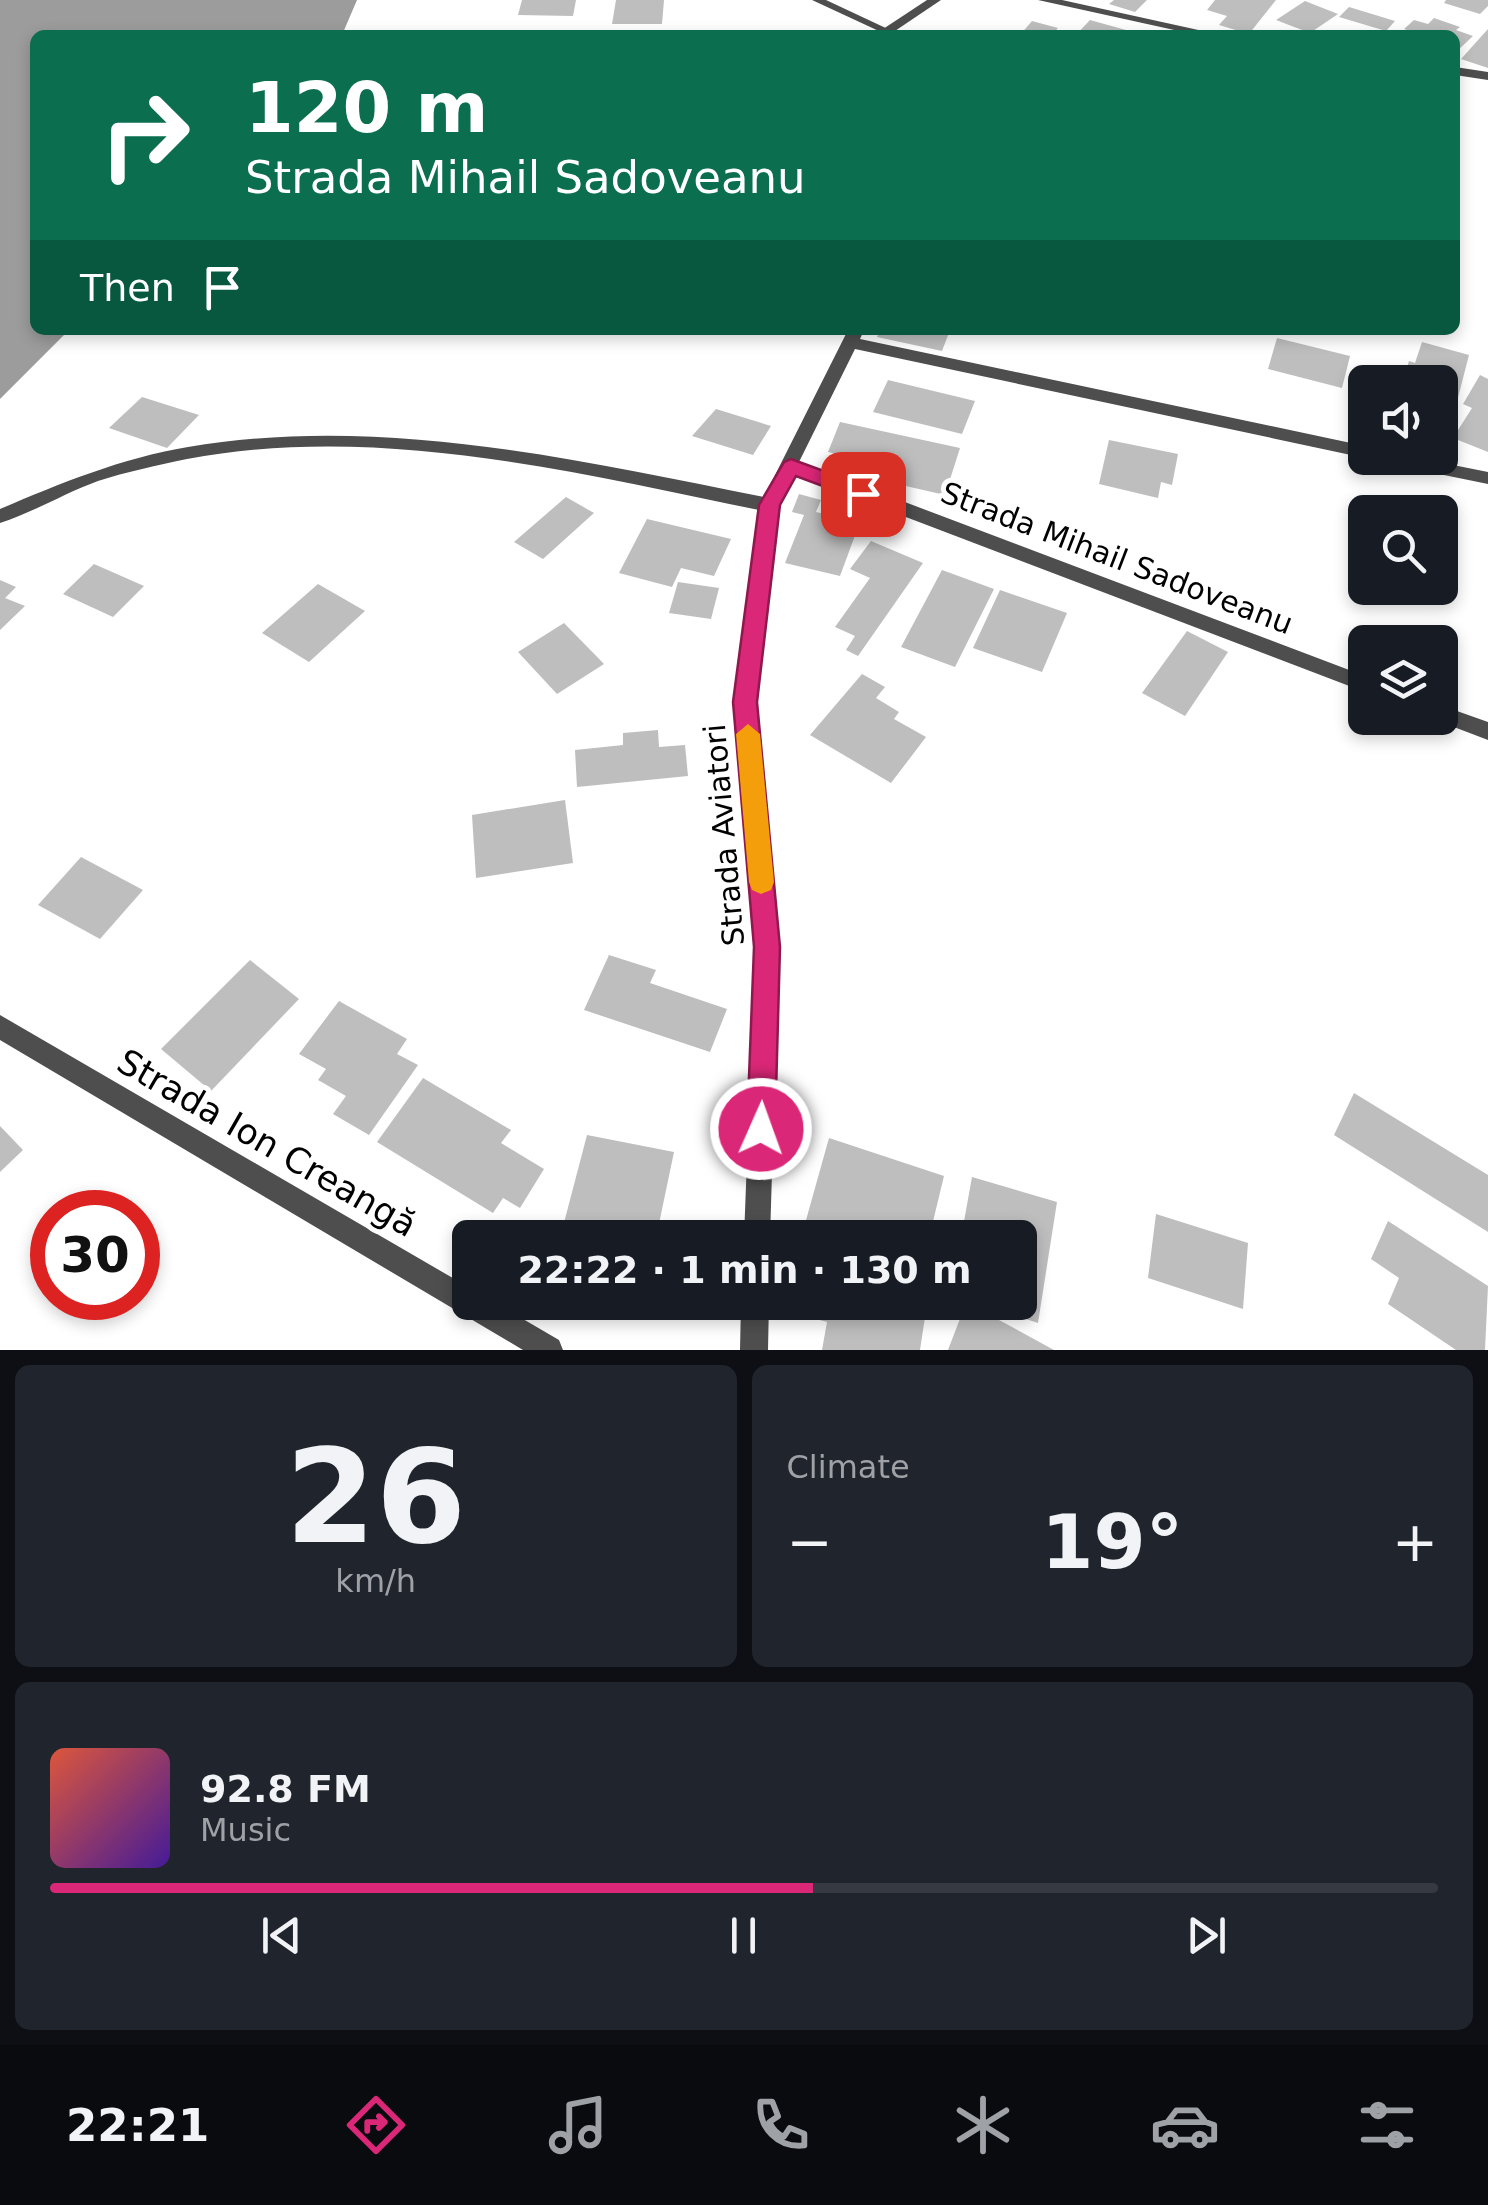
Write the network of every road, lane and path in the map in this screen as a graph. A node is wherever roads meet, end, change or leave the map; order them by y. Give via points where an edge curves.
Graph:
1 (817, 0) edge
2 (935, 0) edge
3 (1044, 0) edge
4 (878, 30) edge
5 (885, 30) edge
6 (1191, 30) edge
7 (1460, 71) edge
8 (1488, 76) edge
9 (854, 336) edge
10 (1348, 448) edge
11 (791, 466) junction
12 (1458, 472) edge
13 (1488, 478) edge
14 (769, 505) junction
15 (0, 516) edge
16 (1348, 678) edge
17 (1458, 720) edge
18 (1488, 731) edge
19 (0, 1027) edge
20 (759, 1220) edge
21 (755, 1320) edge
22 (549, 1350) edge
23 (754, 1350) edge

1 - 4 lane
2 - 5 street
3 - 6 street
7 - 8 street
9 - 10 street
9 - 11 street, Strada Aviatori
11 - 14 street, Strada Aviatori
11 - 16 street, Strada Mihail Sadoveanu
12 - 13 street
14 - 15 street via 433,443 326,439 129,467
14 - 20 street, Strada Aviatori via 745,702 767,947
17 - 18 street
19 - 22 street, Strada Ion Creangă
21 - 23 street

